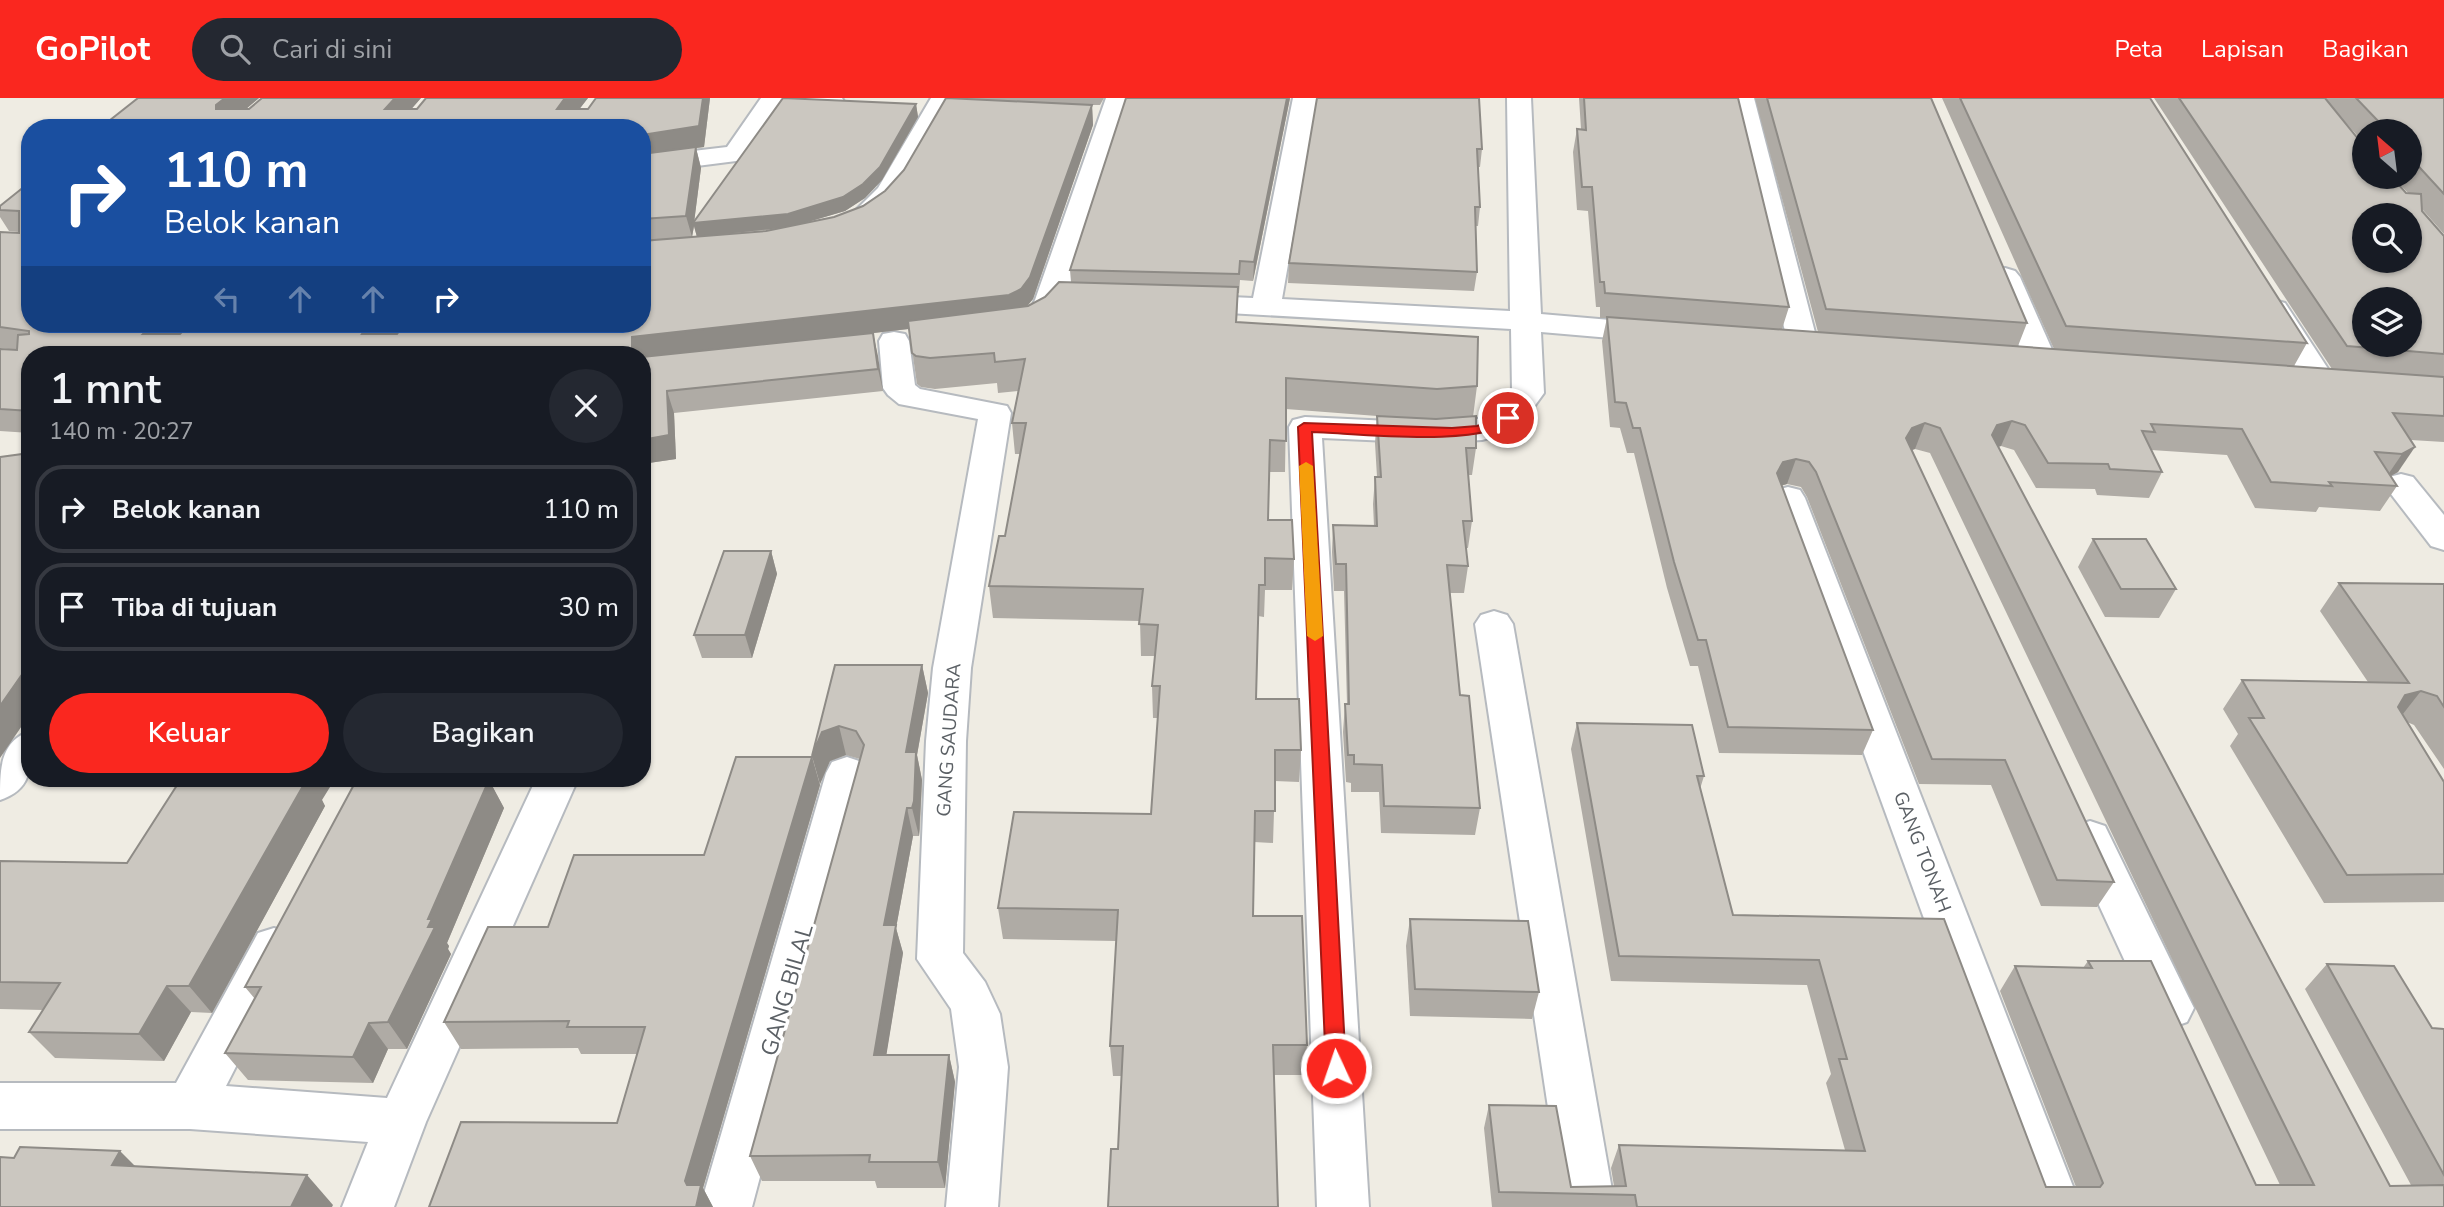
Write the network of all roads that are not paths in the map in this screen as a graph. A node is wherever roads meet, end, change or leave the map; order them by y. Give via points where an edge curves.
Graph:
1 (1305, 98) edge
2 (1519, 98) edge
3 (1742, 98) edge
4 (773, 99) edge
5 (855, 104) edge
6 (949, 105) edge
7 (911, 106) edge
8 (1105, 109) edge
9 (651, 164) edge
10 (841, 226) edge
11 (1994, 250) edge
12 (2256, 281) edge
13 (1158, 303) edge
14 (1266, 306) junction
15 (1524, 324) junction
16 (999, 331) edge
17 (1691, 336) edge
18 (894, 341) dead end
19 (1802, 344) edge
20 (2042, 363) edge
21 (2282, 381) edge
22 (2401, 485) dead end
23 (1788, 498) edge
24 (2444, 538) edge
25 (1494, 624) dead end
26 (21, 757) edge
27 (847, 773) dead end
28 (0, 783) edge
29 (553, 787) edge
30 (2074, 803) edge
31 (293, 912) edge
32 (2186, 1043) edge
33 (0, 1106) edge
34 (190, 1106) junction
35 (401, 1122) junction
36 (368, 1207) edge
37 (726, 1207) edge
38 (972, 1207) edge
39 (1343, 1207) edge
40 (1589, 1207) edge
41 (2055, 1207) edge

1 - 14 street
2 - 15 street
3 - 19 street
4 - 5 street
4 - 9 street via 735,155
6 - 7 street
6 - 10 street via 889,192 866,215
8 - 16 street via 1064,300 1037,320
11 - 20 street
12 - 21 street via 2335,385
13 - 14 street
14 - 15 street via 1476,317
15 - 17 street
15 - 39 street via 1528,393 1499,425 1452,433 1304,427
18 - 38 street, GANG SAUDARA via 899,388 909,397 995,413 952,668 946,741 940,959 962,985 979,1022 983,1081
22 - 24 street
23 - 41 street, GANG TONAH
25 - 40 street
26 - 28 street
27 - 37 street, GANG BILAL
29 - 35 street
30 - 32 street
31 - 34 street
33 - 34 street
34 - 35 street
35 - 36 street

